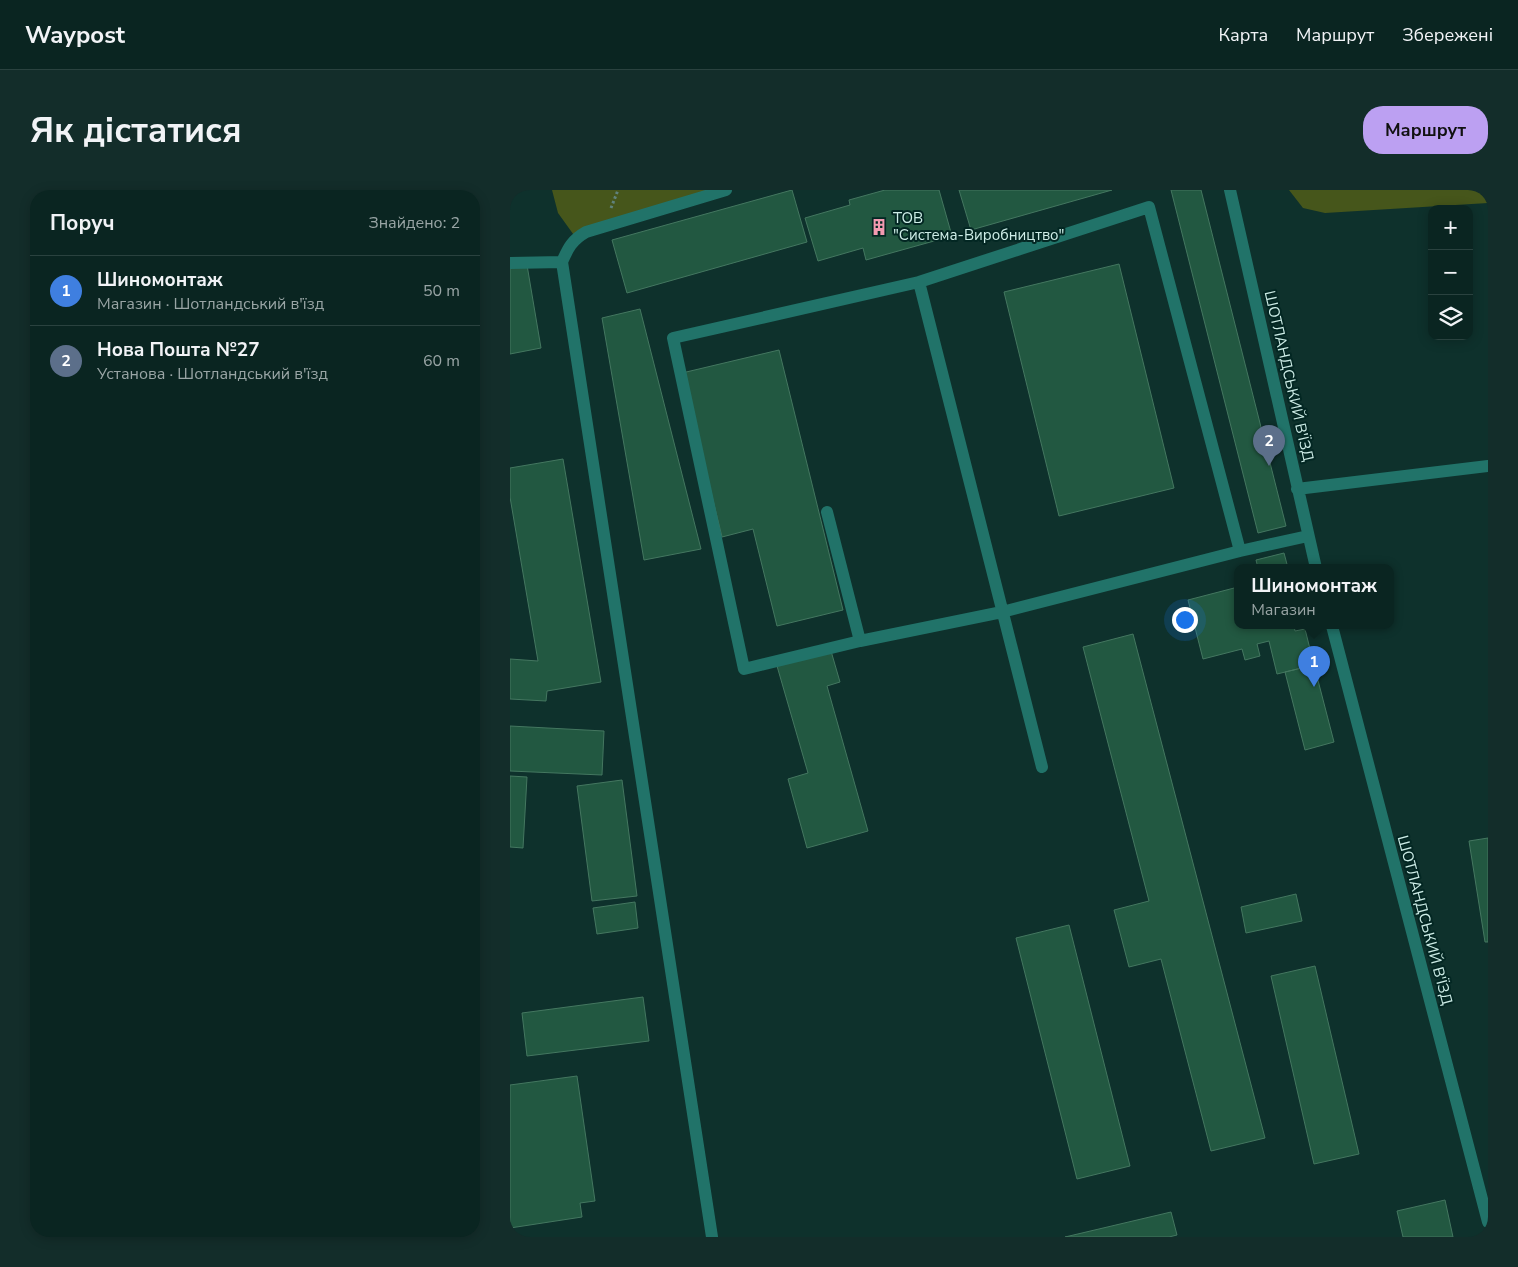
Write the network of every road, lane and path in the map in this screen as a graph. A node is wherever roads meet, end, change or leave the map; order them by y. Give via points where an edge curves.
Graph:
1 (726, 190) edge
2 (1230, 190) edge
3 (562, 262) junction
4 (510, 263) edge
5 (919, 282) junction
6 (1488, 466) edge
7 (1298, 489) junction
8 (827, 512) dead end
9 (1308, 536) junction
10 (1240, 551) junction
11 (1315, 564) edge
12 (1002, 612) junction
13 (1333, 629) edge
14 (860, 641) junction
15 (1042, 767) dead end
16 (1488, 1222) edge
17 (712, 1237) edge

1 - 3 street via 586,232 568,247
2 - 7 street, ШОТЛАНДСЬКИЙ В'ЇЗД
3 - 4 street
3 - 17 street
5 - 10 street via 1148,207
5 - 12 street
5 - 14 street via 673,338 744,669
6 - 7 street
7 - 9 street, ШОТЛАНДСЬКИЙ В'ЇЗД
8 - 14 street
9 - 10 street
9 - 11 street, ШОТЛАНДСЬКИЙ В'ЇЗД
10 - 12 street
12 - 14 street
12 - 15 street
13 - 16 street, ШОТЛАНДСЬКИЙ В'ЇЗД

